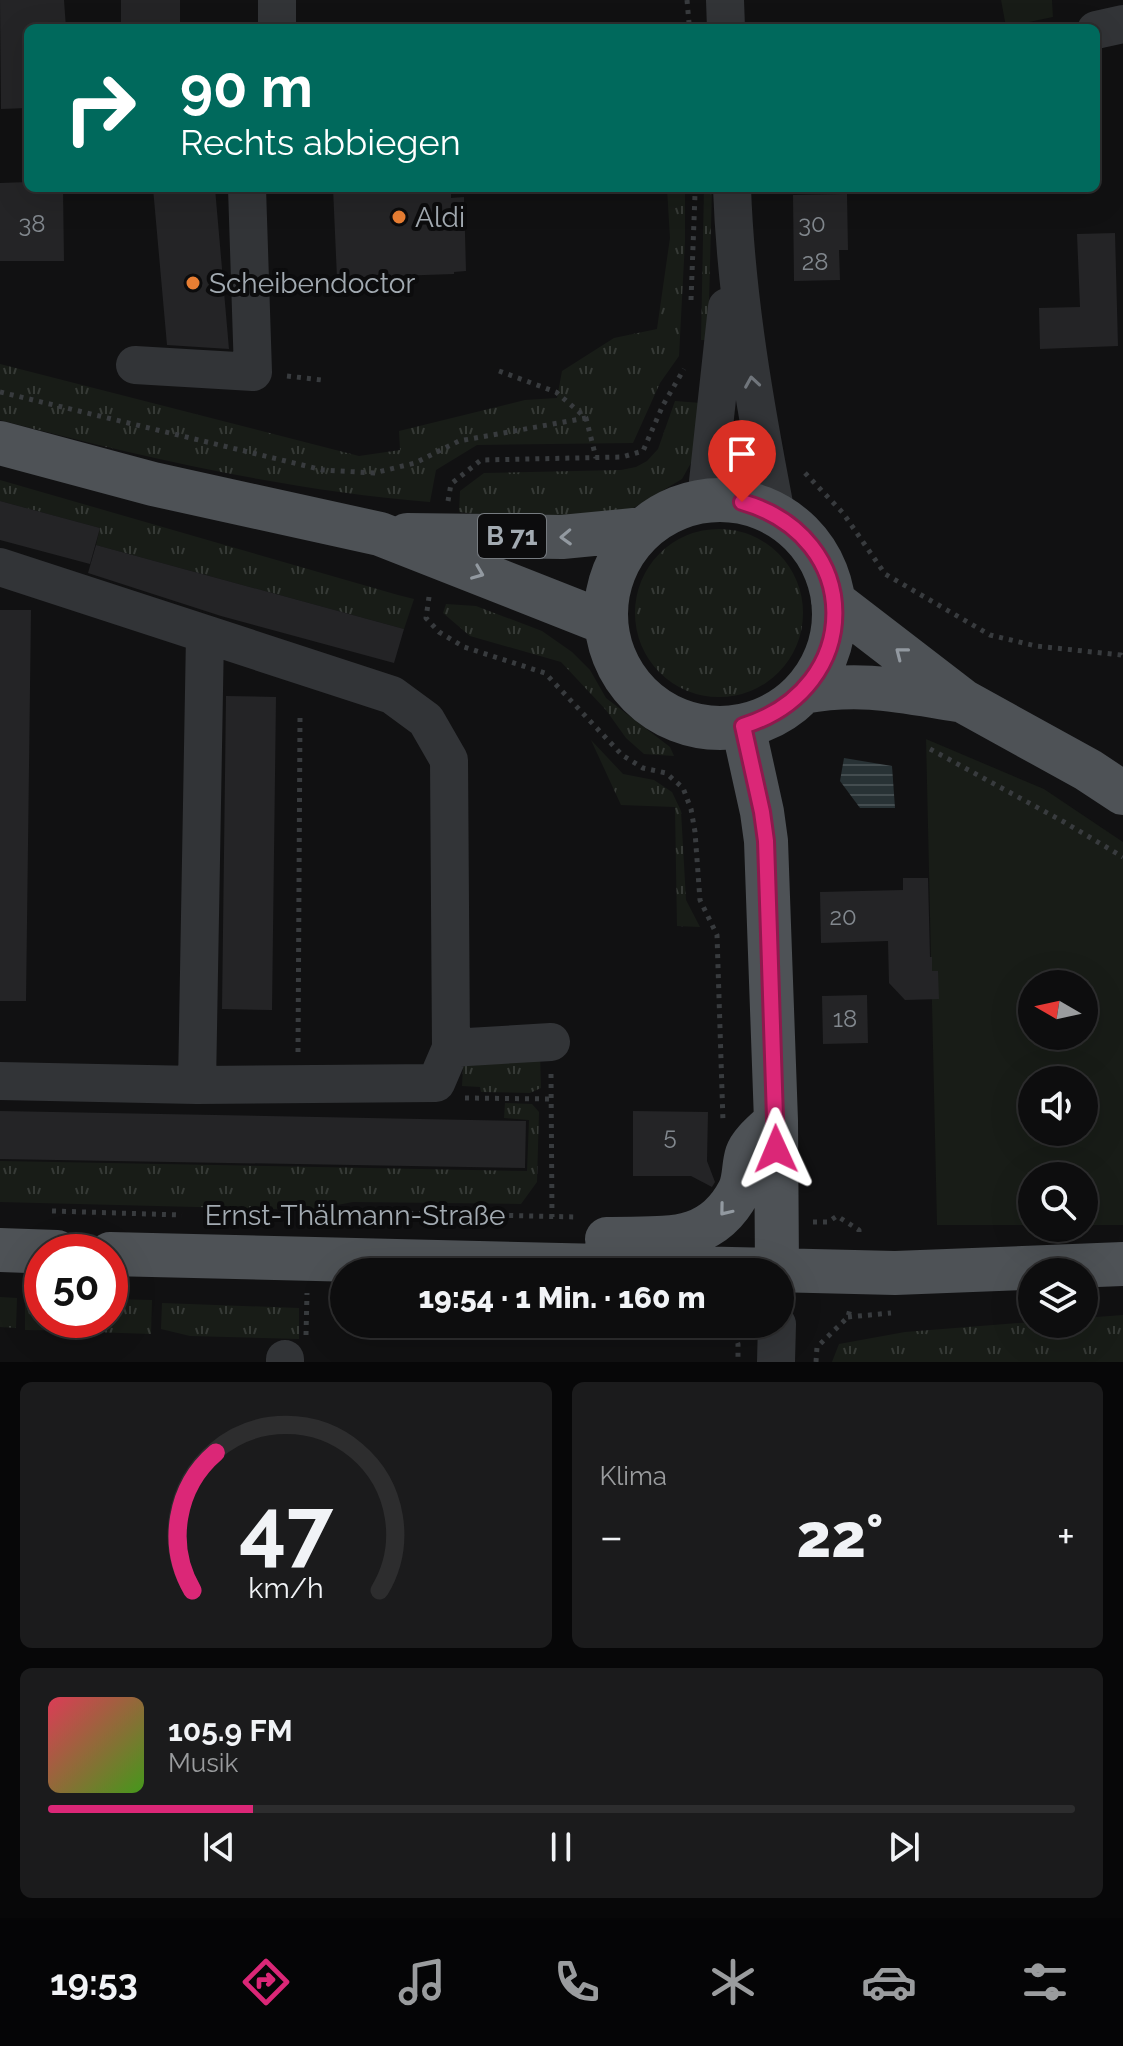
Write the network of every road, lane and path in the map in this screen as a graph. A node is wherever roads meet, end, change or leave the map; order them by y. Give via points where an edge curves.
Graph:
1 (277, 0) edge
2 (725, 0) edge
3 (277, 24) edge
4 (726, 24) edge
5 (1123, 24) edge
6 (1100, 29) edge
7 (247, 192) edge
8 (695, 192) edge
9 (732, 192) edge
10 (734, 245) junction
11 (691, 312) dead end
12 (688, 361) dead end
13 (135, 365) dead end
14 (499, 371) dead end
15 (0, 392) edge
16 (586, 418) junction
17 (0, 443) edge
18 (596, 458) junction
19 (804, 473) dead end
20 (706, 500) junction
21 (447, 506) dead end
22 (776, 514) junction
23 (644, 529) junction
24 (380, 534) junction
25 (0, 567) edge
26 (429, 597) dead end
27 (833, 601) junction
28 (606, 623) junction
29 (205, 635) junction
30 (1123, 658) edge
31 (803, 692) junction
32 (963, 701) junction
33 (300, 717) dead end
34 (743, 726) junction
35 (930, 749) dead end
36 (1123, 793) edge
37 (1123, 857) edge
38 (551, 1042) joint
39 (451, 1048) junction
40 (0, 1081) edge
41 (298, 1084) junction
42 (197, 1085) junction
43 (776, 1121) junction
44 (723, 1127) dead end
45 (185, 1215) dead end
46 (552, 1217) junction
47 (584, 1217) dead end
48 (828, 1222) dead end
49 (859, 1230) dead end
50 (52, 1231) edge
51 (308, 1239) junction
52 (0, 1250) edge
53 (128, 1253) edge
54 (490, 1258) edge
55 (575, 1258) edge
56 (777, 1258) edge
57 (1123, 1264) edge
58 (794, 1271) edge
59 (848, 1317) dead end
60 (736, 1338) edge
61 (777, 1338) edge
62 (285, 1361) edge
63 (738, 1362) edge
64 (776, 1362) edge
65 (816, 1362) edge

1 - 3 street
2 - 4 street
5 - 6 street
7 - 13 street via 253,372
8 - 11 path
9 - 10 street
10 - 20 street
22 -> 10 street via 751,383
12 - 18 path via 643,451
14 - 16 path via 556,392
15 - 16 path via 323,470 374,473 415,463 459,441
16 - 18 path
17 - 24 main road, B 71 via 153,484
18 - 21 path via 481,460 451,484
19 - 30 path via 843,513 885,574 990,635
20 - 22 main road, B 71 via 742,502
20 - 23 main road, B 71 via 673,510
22 - 27 main road, B 71 via 816,552
23 -> 24 main road, B 71 via 562,537
23 - 28 main road, B 71 via 614,572
24 -> 28 main road, B 71
25 - 29 street
26 - 44 path via 426,618 439,632 464,647 545,673 622,755 643,768 666,773 683,788 695,832 700,900 717,935
27 - 31 main road, B 71 via 828,651
32 -> 27 main road, B 71
28 - 34 main road, B 71 via 621,671 655,708 702,727
29 - 39 street via 392,695 426,720 449,760
29 - 42 street
31 - 32 main road, B 71 via 838,686 887,688
31 - 34 main road, B 71 via 779,711
32 - 36 main road, B 71
33 - 41 path
34 - 43 main road via 766,841
35 - 37 path
38 - 39 street
38 - 46 path
39 - 41 street via 436,1083
40 - 42 street
41 - 42 street
43 -> 55 main road via 748,1151 741,1188 711,1227 687,1237 595,1239
43 - 56 main road
45 - 50 path, Ernst-Thälmann-Straße
46 - 47 path, Ernst-Thälmann-Straße
46 - 51 path, Ernst-Thälmann-Straße via 351,1212 323,1219
48 - 49 path via 837,1216
50 - 52 main road
51 - 53 main road, Ernst-Thälmann-Straße
51 - 54 main road, Ernst-Thälmann-Straße
51 - 62 path via 305,1359
57 - 58 main road, Ernst-Thälmann-Straße
59 - 65 path via 817,1347
60 - 63 path
61 - 64 street

